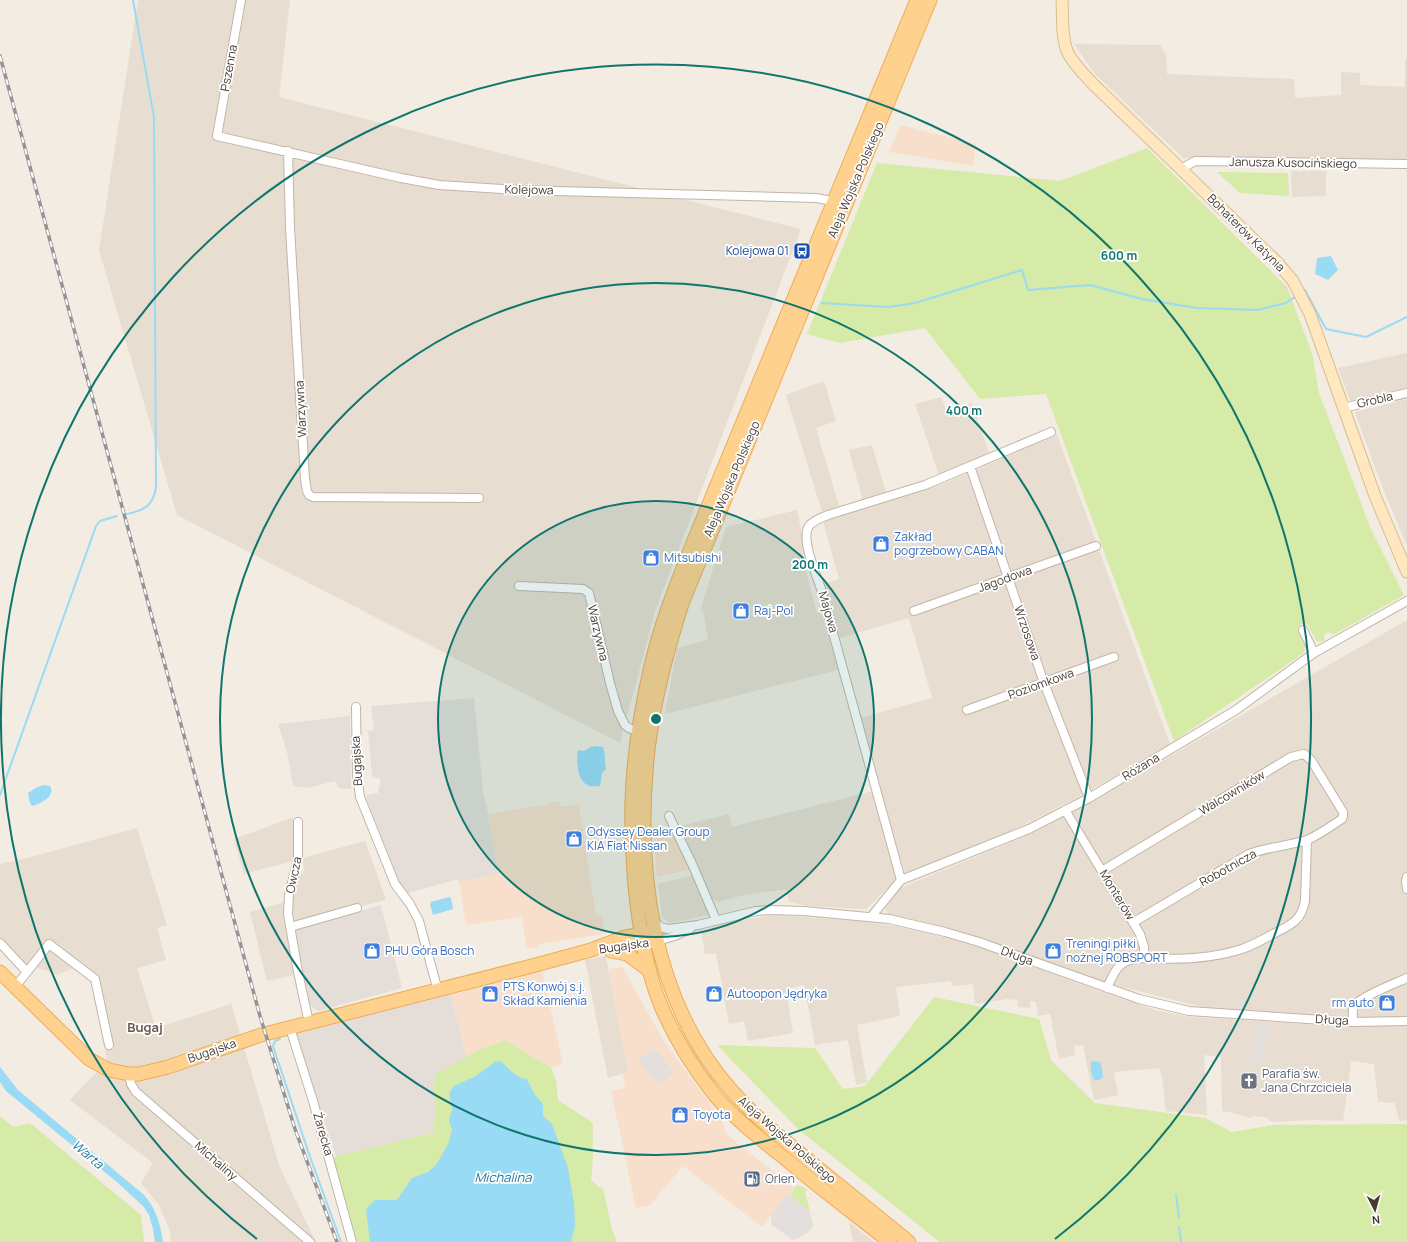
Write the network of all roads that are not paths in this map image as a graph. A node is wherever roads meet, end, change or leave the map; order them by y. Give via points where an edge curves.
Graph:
1 (241, 0) edge
2 (918, 0) edge
3 (930, 0) edge
4 (1062, 0) edge
5 (217, 136) joint
6 (288, 151) junction
7 (1407, 164) edge
8 (1181, 169) junction
9 (840, 203) junction
10 (1407, 393) edge
11 (1343, 408) junction
12 (1051, 432) dead end
13 (970, 466) junction
14 (479, 498) dead end
15 (1096, 546) dead end
16 (1407, 572) edge
17 (1008, 578) junction
18 (519, 586) dead end
19 (1407, 601) edge
20 (914, 611) dead end
21 (1303, 630) dead end
22 (1314, 653) junction
23 (1114, 657) dead end
24 (1044, 683) junction
25 (356, 707) dead end
26 (967, 710) dead end
27 (638, 732) junction
28 (1089, 798) junction
29 (1066, 810) junction
30 (1343, 812) joint
31 (669, 816) dead end
32 (298, 822) dead end
33 (1307, 840) junction
34 (1102, 871) junction
35 (1407, 877) edge
36 (901, 880) junction
37 (1407, 889) edge
38 (357, 908) dead end
39 (871, 917) junction
40 (716, 920) junction
41 (1134, 922) junction
42 (698, 925) junction
43 (290, 927) junction
44 (655, 931) junction
45 (642, 939) junction
46 (0, 943) edge
47 (592, 950) junction
48 (1144, 958) junction
49 (650, 971) junction
50 (0, 972) edge
51 (27, 972) junction
52 (1407, 978) edge
53 (15, 987) junction
54 (1106, 988) junction
55 (438, 990) junction
56 (1407, 1021) edge
57 (1353, 1022) junction
58 (310, 1023) junction
59 (290, 1028) junction
60 (109, 1045) dead end
61 (129, 1074) junction
62 (310, 1242) edge
63 (352, 1242) edge
64 (890, 1242) edge
65 (909, 1242) edge

1 - 5 street, Pszenna
2 - 9 main road, Aleja Wojska Polskiego
3 - 9 main road, Aleja Wojska Polskiego
4 - 8 street, Bohaterów Katynia via 1067,51 1076,65
5 - 6 street, Kolejowa
6 - 9 street, Kolejowa via 439,185 518,190 816,198
6 - 14 street, Warzywna via 290,228 308,495
7 - 8 street, Janusza Kusocińskiego via 1195,161
8 - 11 street, Bohaterów Katynia via 1278,263 1293,281 1310,314
9 - 27 main road, Aleja Wojska Polskiego via 681,573 651,665
9 - 44 main road, Aleja Wojska Polskiego via 690,582 664,662 651,727 645,801 646,860
10 - 11 street, Grobla
11 - 16 street, Bohaterów Katynia via 1375,496
12 - 13 street, Majowa
13 - 17 street, Wrzosowa
13 - 36 street, Majowa via 925,485 828,514 814,520 808,528 807,547 821,589
15 - 17 street, Jagodowa
17 - 20 street, Jagodowa
17 - 24 street, Wrzosowa
18 - 27 street, Warzywna via 583,589 589,593 618,711 625,725
19 - 22 street, Różana
21 - 22 street
22 - 28 street, Różana via 1236,710
23 - 24 street, Poziomkowa
24 - 26 street, Poziomkowa
24 - 28 street, Wrzosowa
25 - 55 street, Bugajska via 360,797 395,884 419,921
27 - 45 main road, Aleja Wojska Polskiego via 632,822 635,881
28 - 29 street, Różana
29 - 34 street, Monterów
29 - 36 street, Różana via 1029,829
30 - 33 street, Robotnicza via 1342,819
30 - 34 street, Walcowników via 1311,760 1304,754 1298,755
31 - 40 street
32 - 43 street, Owcza via 298,860 288,901
33 - 41 street, Robotnicza via 1249,854
33 - 48 street via 1305,901 1303,911 1295,922 1257,943 1226,953 1187,958
34 - 41 street, Monterów
35 - 37 street
36 - 39 street, Różana
38 - 43 street
39 - 40 street, Długa via 771,910
39 - 54 street, Długa via 908,923 979,942
40 - 42 street, Długa
41 - 48 street, Monterów via 1143,940
42 - 44 street, Długa via 668,929 660,927
42 - 44 street, Długa via 675,936
43 - 58 street, Owcza
44 - 45 main road, Bugajska
44 - 65 main road, Aleja Wojska Polskiego via 663,964 685,1020 707,1059 731,1090 776,1134
45 - 47 main road, Bugajska
45 - 49 main road, Aleja Wojska Polskiego
46 - 51 street
47 - 49 main road via 624,952
47 - 55 main road, Bugajska
48 - 54 street via 1127,960 1121,964
49 - 64 main road, Aleja Wojska Polskiego via 660,1004 674,1033 692,1065 715,1094 764,1142
50 - 53 main road, Bugajska
51 - 53 street
51 - 60 street via 49,944 95,979
52 - 57 street via 1355,1004
53 - 61 main road, Bugajska via 89,1060 109,1070
54 - 57 street, Długa via 1189,1011
55 - 58 main road, Bugajska
56 - 57 street, Długa
58 - 59 main road, Bugajska
59 - 61 main road, Bugajska via 156,1070
59 - 63 street, Żarecka via 313,1100
61 - 62 street, Michaliny via 130,1084 141,1096

